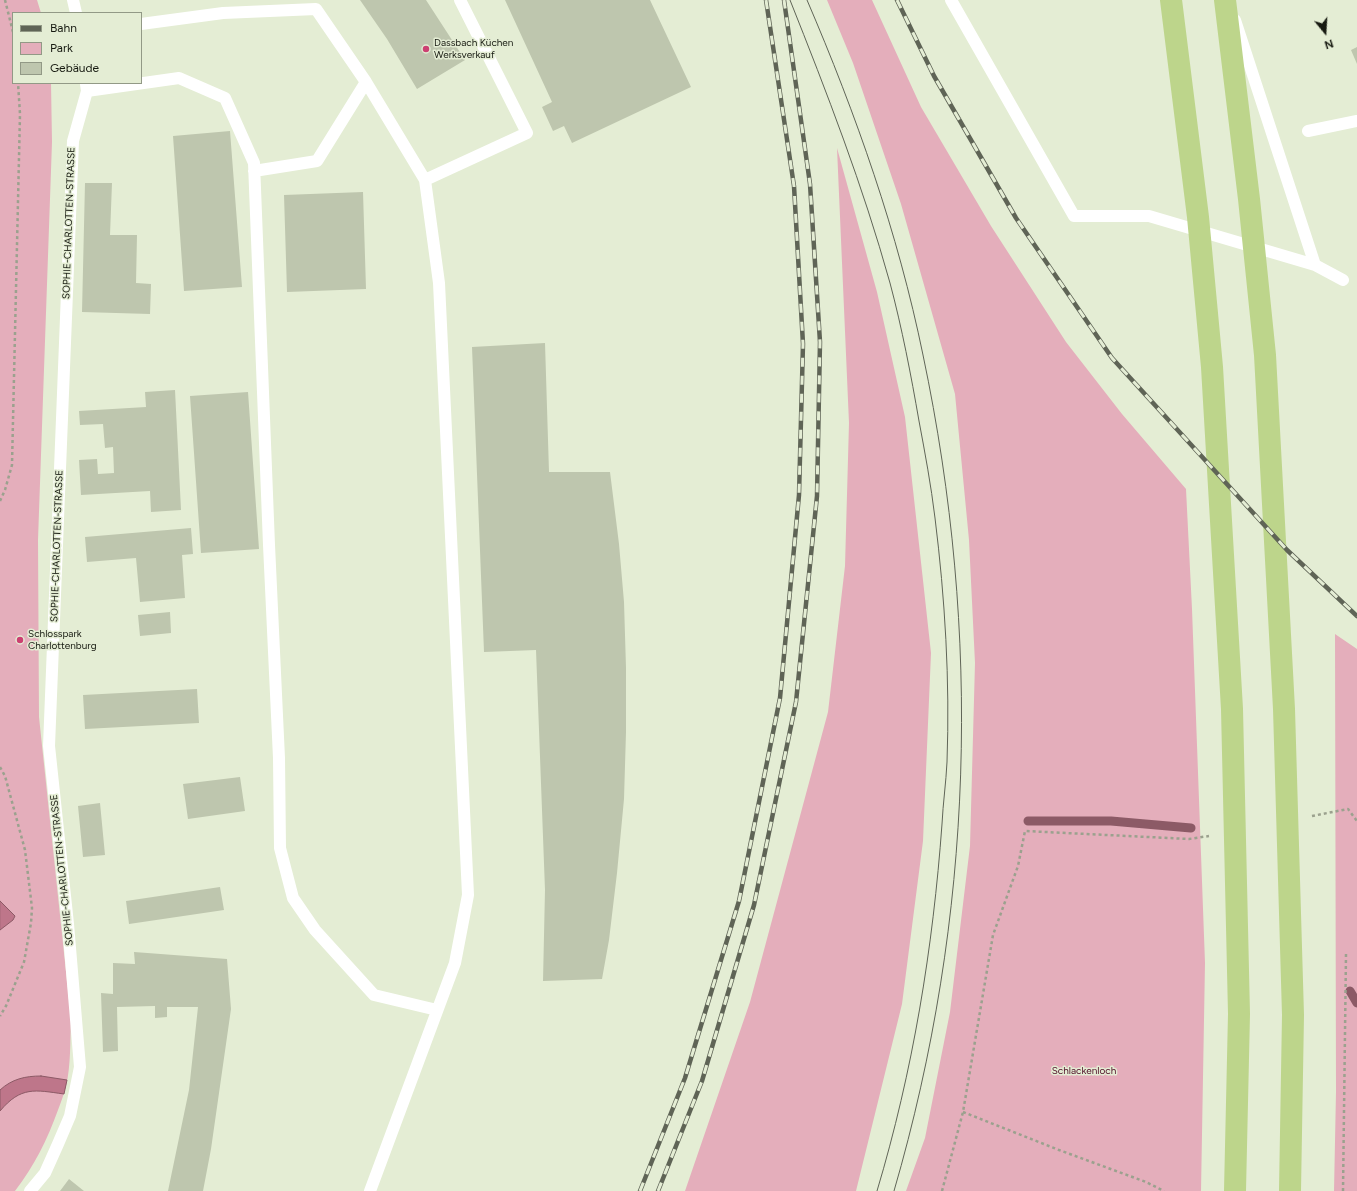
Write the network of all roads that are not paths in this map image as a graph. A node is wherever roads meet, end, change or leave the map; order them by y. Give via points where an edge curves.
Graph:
1 (73, 0) edge
2 (306, 0) edge
3 (460, 0) edge
4 (951, 0) edge
5 (1171, 0) edge
6 (1225, 0) edge
7 (1229, 0) edge
8 (316, 9) junction
9 (76, 12) edge
10 (142, 24) edge
11 (142, 82) edge
12 (366, 82) junction
13 (118, 84) edge
14 (87, 87) edge
15 (1357, 121) edge
16 (1308, 131) dead end
17 (254, 171) junction
18 (425, 180) junction
19 (1315, 265) junction
20 (1343, 280) dead end
21 (437, 1010) junction
22 (30, 1191) edge
23 (370, 1191) edge
24 (1235, 1191) edge
25 (1290, 1191) edge

1 - 9 lane
2 - 8 lane
3 - 18 lane via 526,133
4 - 19 lane via 1074,216 1149,216
5 - 24 highway via 1198,217 1212,367 1232,709 1239,1014
6 - 25 highway via 1265,355 1284,709 1293,1015
7 - 19 lane
8 - 10 lane via 223,13
8 - 12 lane
11 - 17 lane via 180,78 225,98 254,163
12 - 17 lane via 317,161
12 - 18 lane
13 - 14 lane
14 - 22 lane, SOPHIE-CHARLOTTEN-STRASSE via 73,141 49,746 80,1068 70,1116 45,1173
15 - 16 lane
17 - 21 lane via 279,758 280,848 293,898 315,930 374,996
18 - 21 lane via 438,283 468,895 455,963
19 - 20 lane
21 - 23 lane

